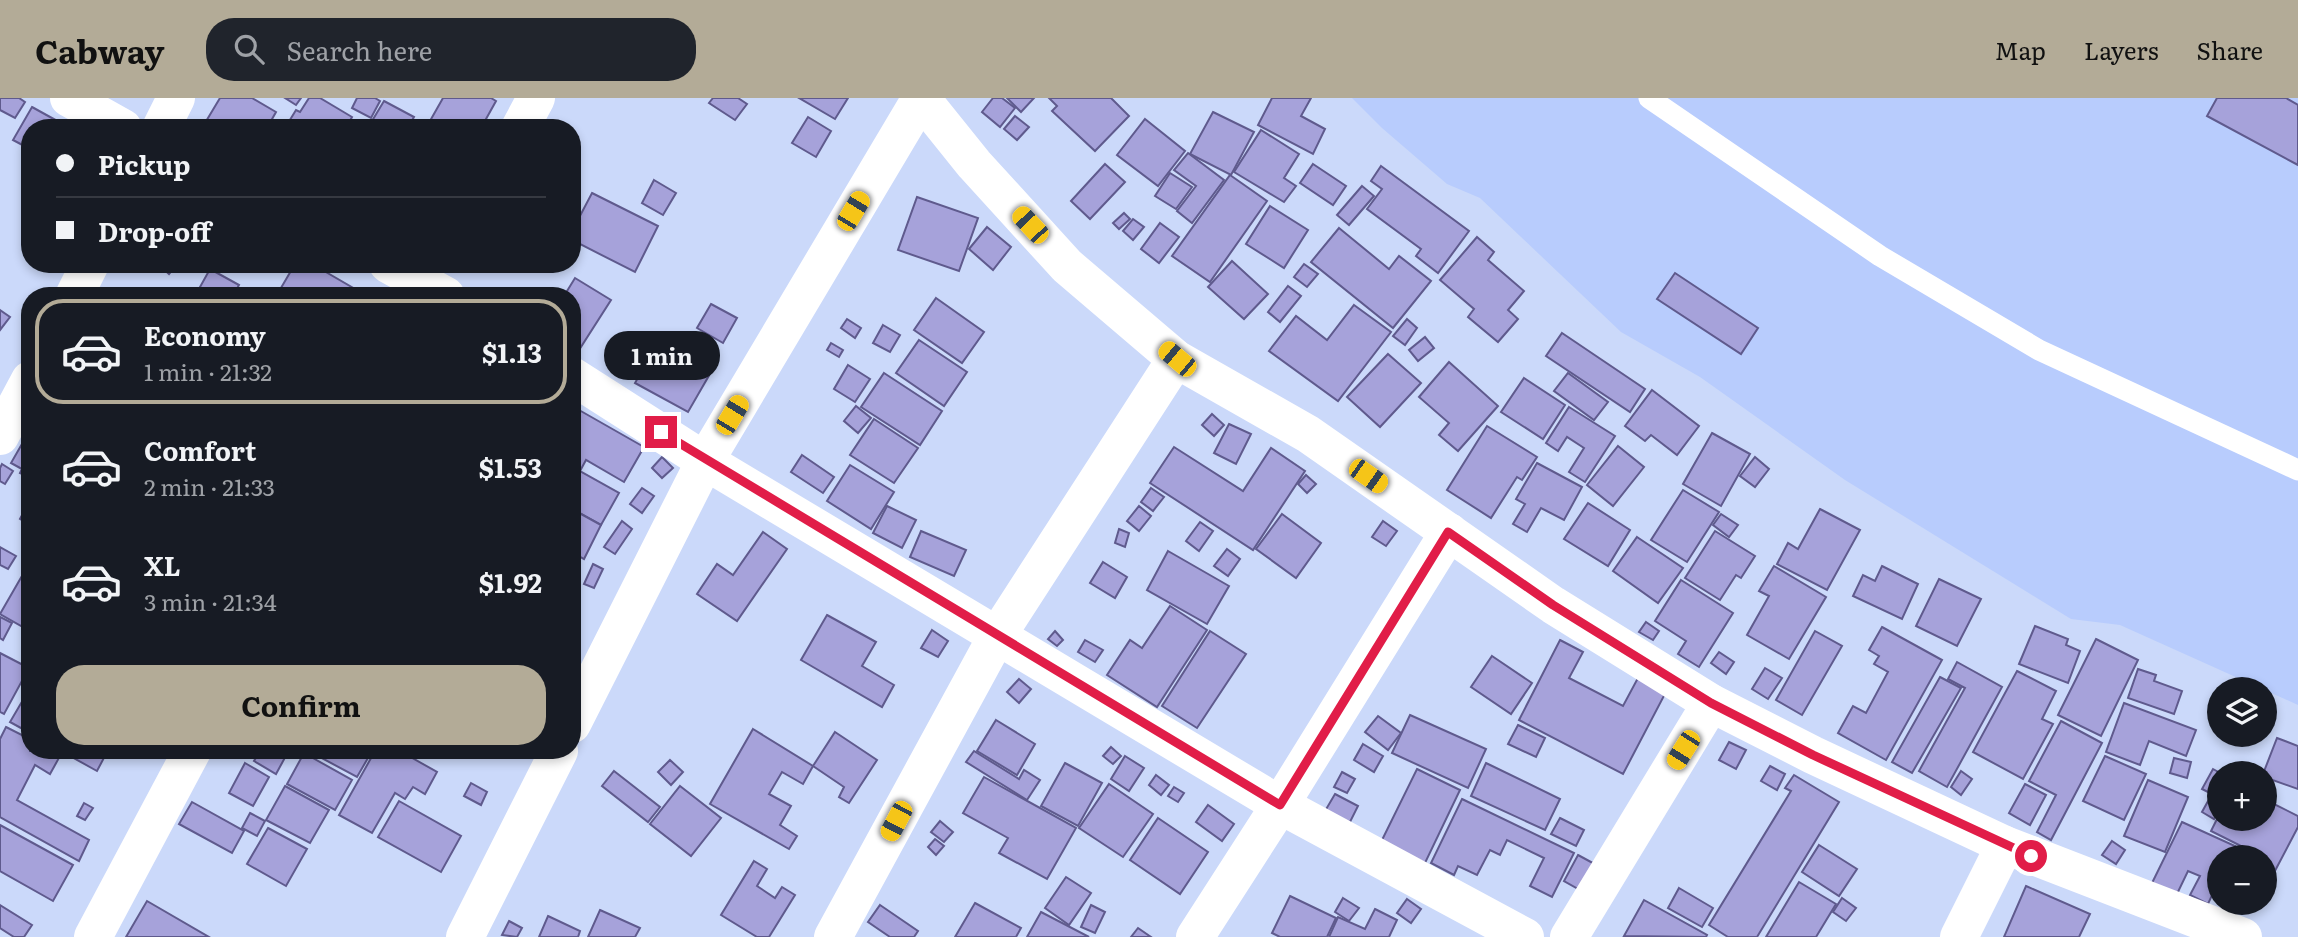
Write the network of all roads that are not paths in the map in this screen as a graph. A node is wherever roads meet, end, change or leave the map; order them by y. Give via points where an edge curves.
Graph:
1 (69, 98) edge
2 (176, 98) edge
3 (536, 98) edge
4 (921, 98) edge
5 (1649, 98) edge
6 (107, 119) edge
7 (166, 119) edge
8 (525, 119) edge
9 (408, 273) edge
10 (438, 286) edge
11 (1177, 359) junction
12 (581, 382) edge
13 (21, 397) edge
14 (0, 436) edge
15 (705, 461) junction
16 (2298, 470) edge
17 (1448, 532) junction
18 (997, 636) junction
19 (1711, 703) junction
20 (581, 706) edge
21 (188, 759) edge
22 (555, 759) edge
23 (1280, 805) junction
24 (2005, 845) junction
25 (93, 937) edge
26 (465, 937) edge
27 (833, 937) edge
28 (1195, 937) edge
29 (1525, 937) edge
30 (1569, 937) edge
31 (1959, 937) edge
32 (2243, 937) edge

1 - 6 street
2 - 7 street
3 - 8 street
4 - 11 street via 1067,266
4 - 15 street
5 - 16 lane via 1880,256 2039,350
9 - 10 street
11 - 17 street via 1308,433
11 - 18 street
12 - 15 street
13 - 14 street
15 - 18 street
15 - 20 street
17 - 19 street via 1553,605
17 - 23 street
18 - 23 street
18 - 27 street
19 - 24 street
19 - 30 street
21 - 25 street
22 - 26 street
23 - 28 street
23 - 29 street
24 - 31 street
24 - 32 street

